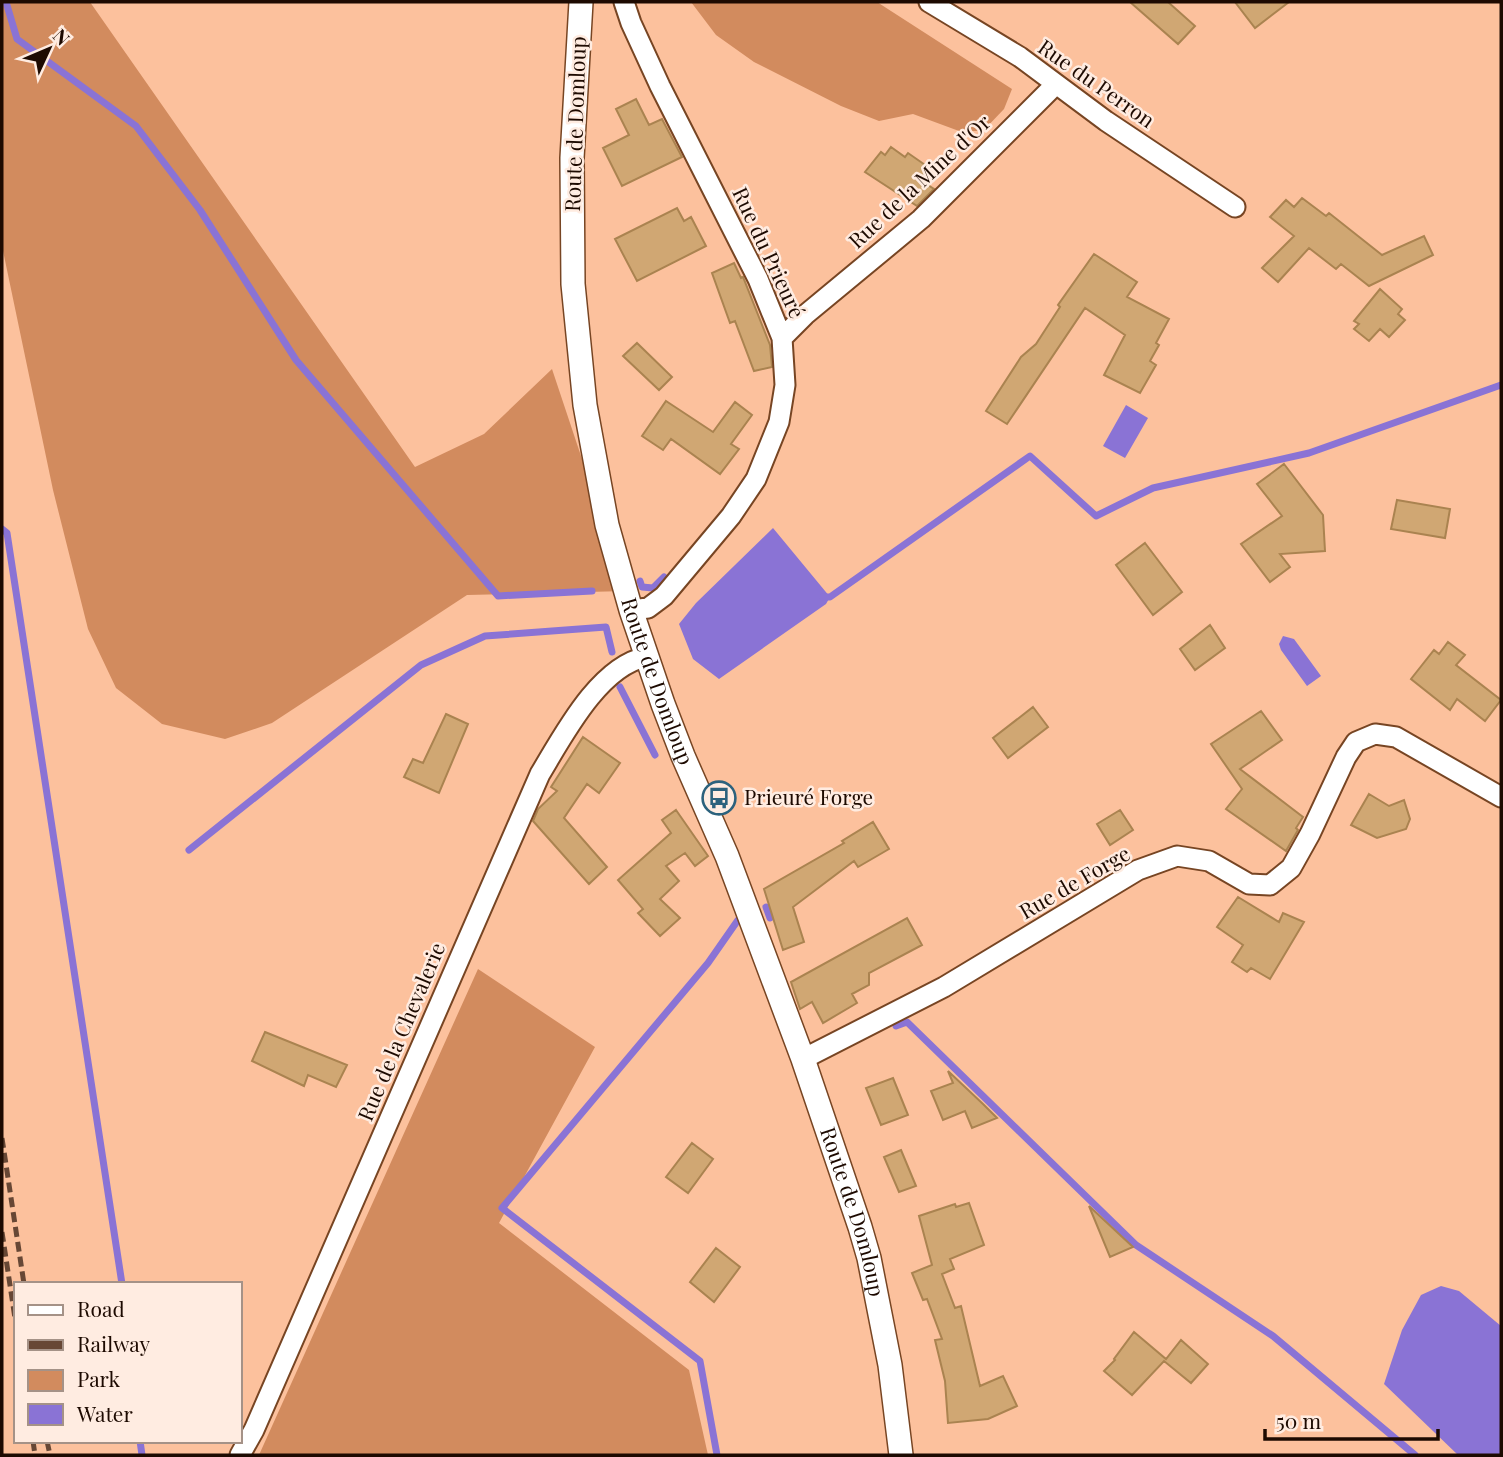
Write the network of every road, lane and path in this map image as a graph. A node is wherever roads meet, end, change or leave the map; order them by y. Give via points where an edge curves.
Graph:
1 (581, 2) edge
2 (624, 2) edge
3 (929, 2) edge
4 (1055, 85) junction
5 (1235, 207) dead end
6 (782, 338) junction
7 (631, 610) junction
8 (646, 657) junction
9 (1501, 797) edge
10 (803, 1059) junction
11 (240, 1455) edge
12 (901, 1455) edge

1 - 7 street, Route de Domloup via 573,117 573,284 590,438 607,525
2 - 6 street, Rue du Prieuré
3 - 4 street, Rue du Perron via 1020,57
4 - 5 street, Rue du Perron
4 - 6 street, Rue de la Mine d'Or via 921,219
6 - 7 street, Rue du Prieuré via 785,385 779,422 756,480 664,597 648,608
7 - 8 street, Route de Domloup
8 - 10 street, Route de Domloup
8 - 11 street, Rue de la Chevalerie via 624,664 598,689 540,774
9 - 10 street, Rue de Forge via 1396,737 1375,733 1356,742 1291,868 1270,885 1249,884 1209,860 1177,856 1138,870 944,987
10 - 12 street, Route de Domloup via 869,1258 890,1365

